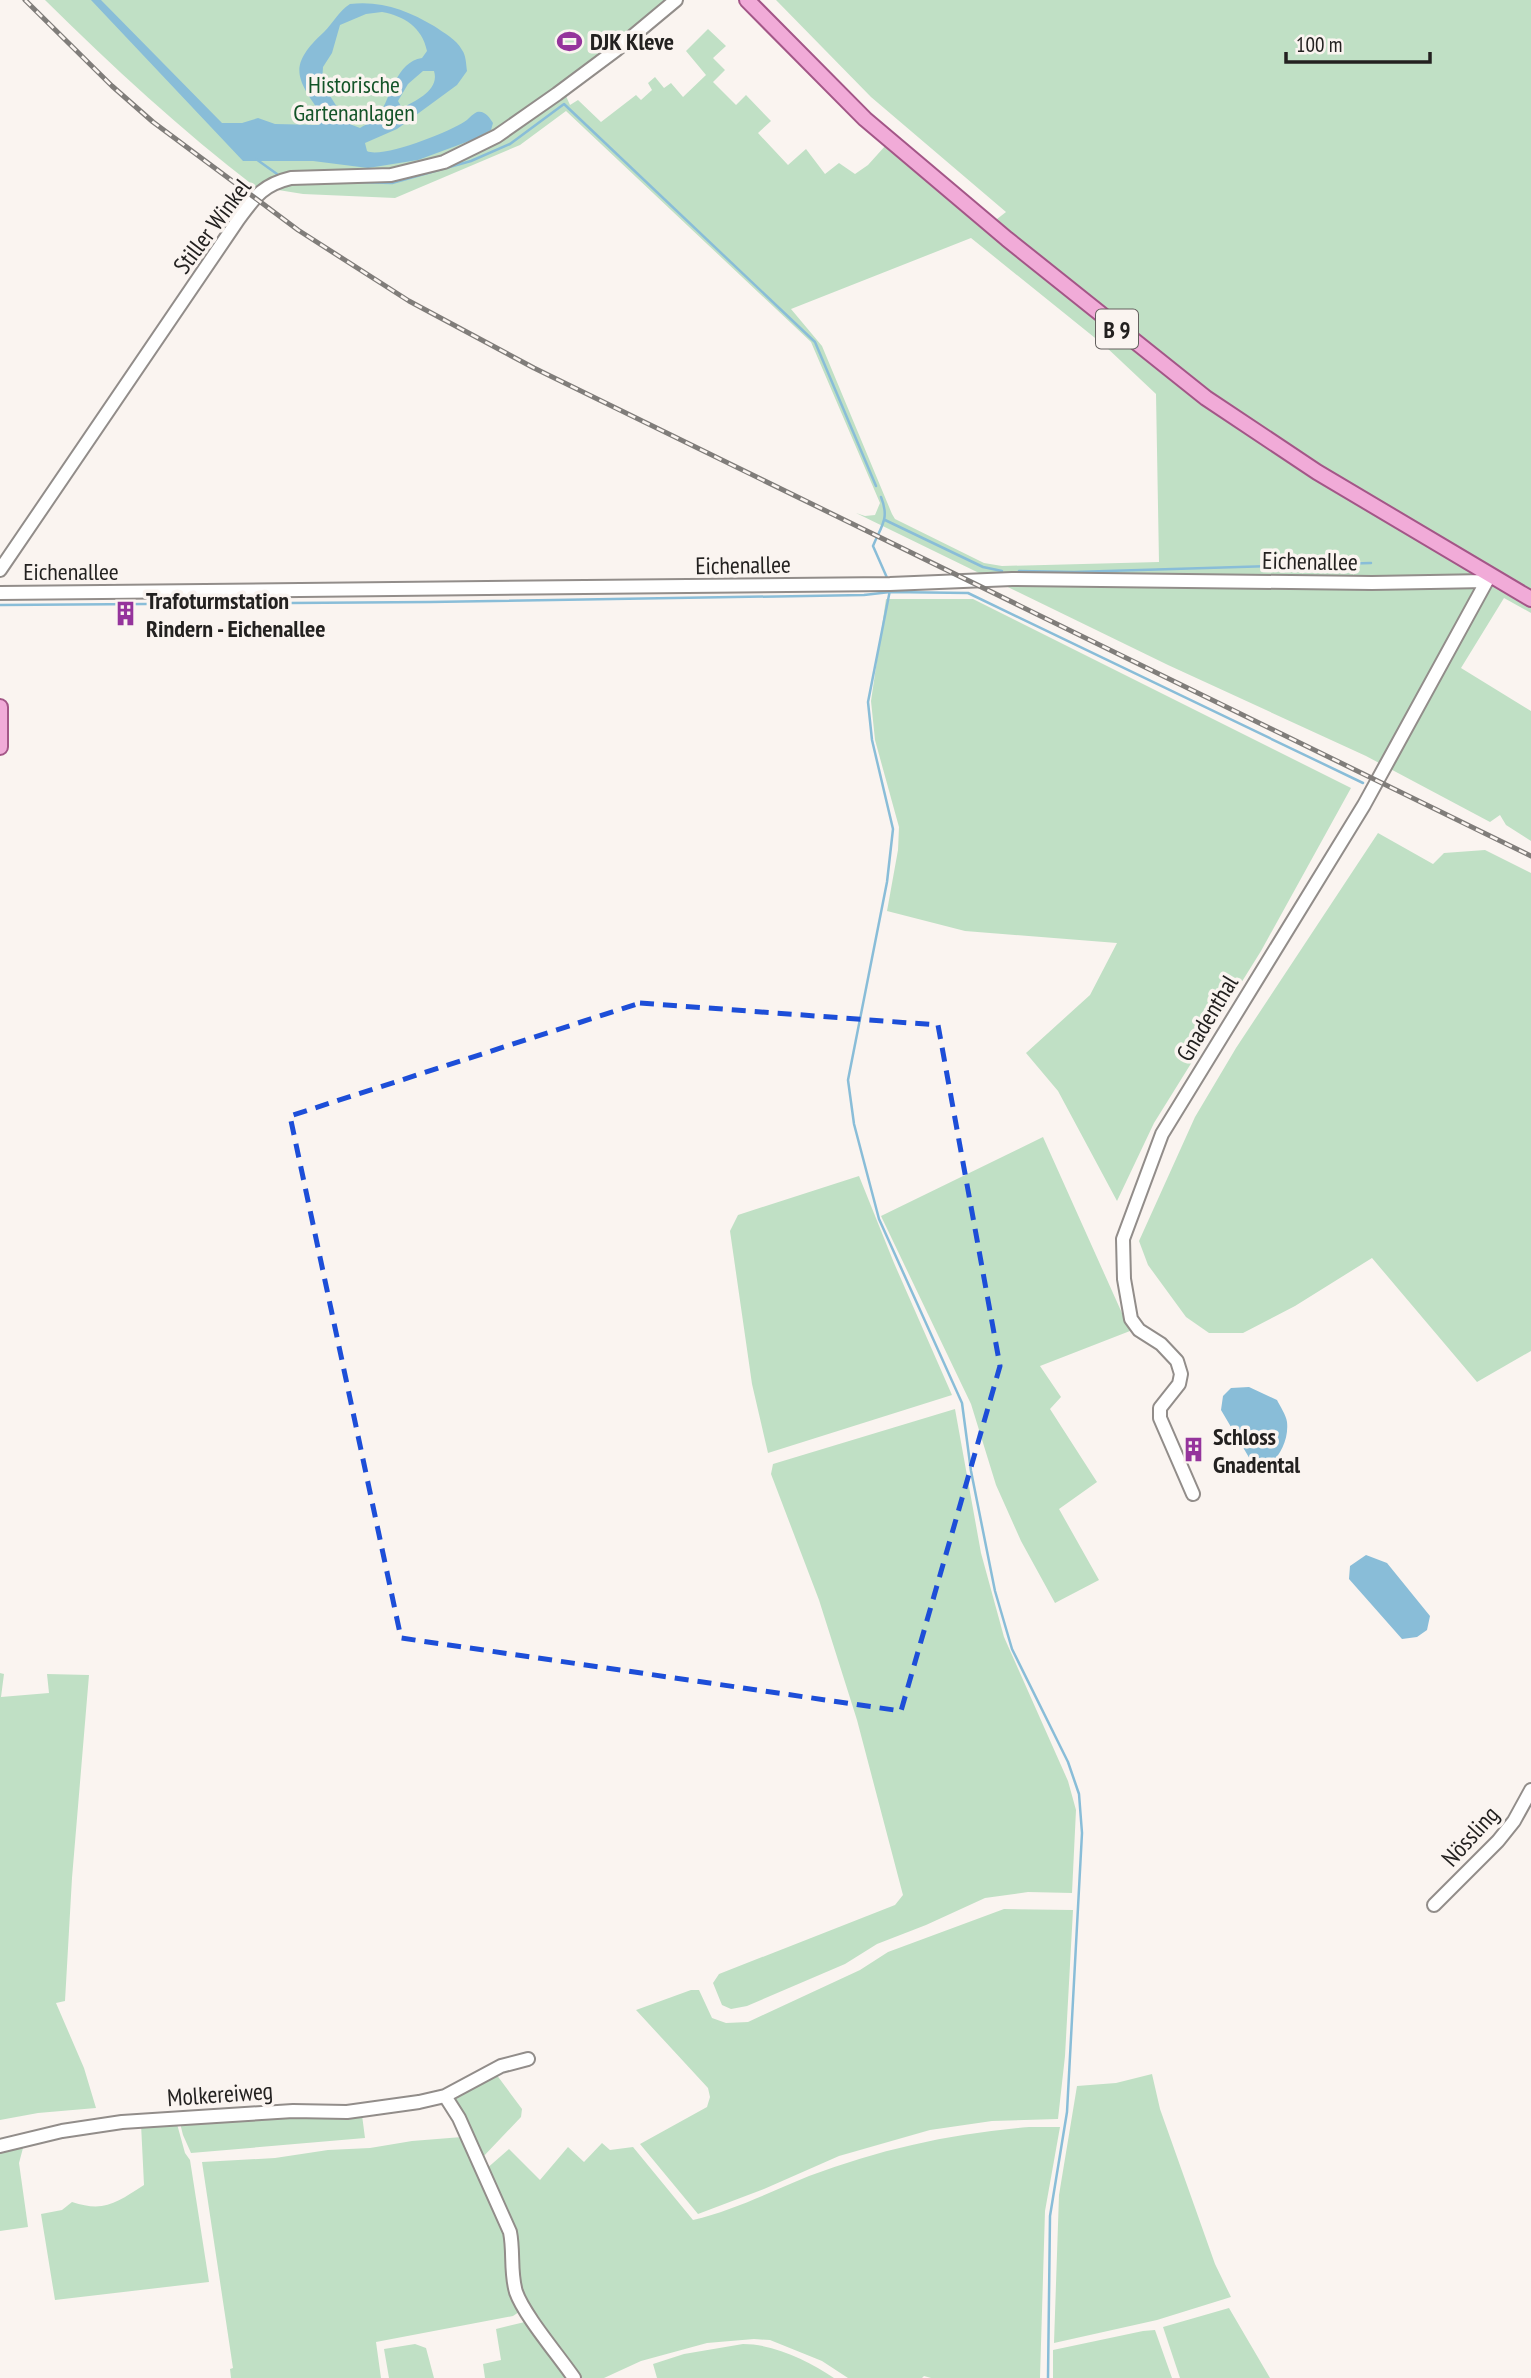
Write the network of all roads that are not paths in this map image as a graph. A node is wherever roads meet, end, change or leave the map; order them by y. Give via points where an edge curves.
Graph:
1 (676, 0) edge
2 (747, 0) edge
3 (0, 570) edge
4 (1488, 578) junction
5 (0, 593) edge
6 (1531, 599) edge
7 (0, 713) edge
8 (0, 747) edge
9 (1193, 1494) dead end
10 (1531, 1790) edge
11 (1434, 1905) dead end
12 (528, 2059) dead end
13 (444, 2096) junction
14 (0, 2146) edge
15 (574, 2378) edge

1 - 3 street, Stiller Winkel via 616,50 497,136 444,162 391,175 291,178 263,188
2 - 4 main road, B 9 via 865,119 1206,398
4 - 5 street, Eichenallee via 1372,583 1012,579
4 - 6 main road, B 9
4 - 9 street, Gnadenthal via 1364,805 1162,1134 1123,1239 1131,1319 1177,1361 1181,1374 1179,1384 1160,1408 1160,1418
7 - 8 main road
10 - 11 street, Nössling via 1514,1821
12 - 13 street, Molkereiweg via 501,2066
13 - 14 street, Molkereiweg via 346,2112 122,2122
13 - 15 street via 459,2118 510,2232 517,2295

